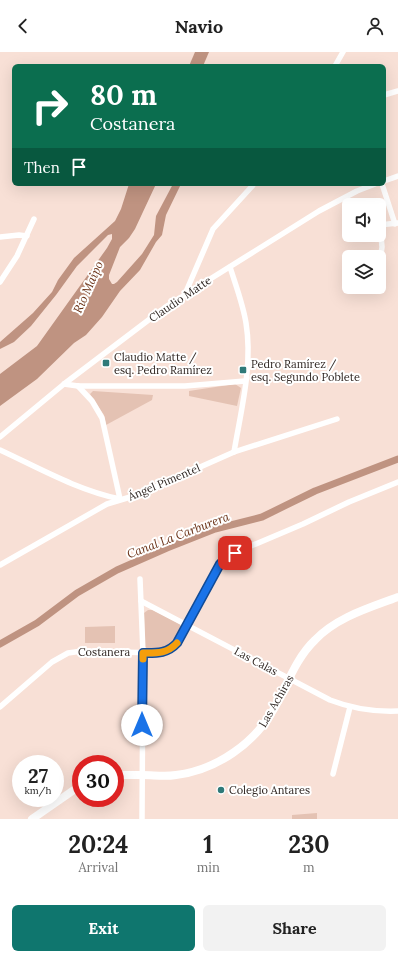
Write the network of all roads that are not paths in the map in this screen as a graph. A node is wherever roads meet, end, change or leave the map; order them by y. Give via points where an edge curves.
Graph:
1 (343, 52) edge
2 (336, 64) edge
3 (398, 91) edge
4 (386, 94) edge
5 (398, 176) edge
6 (386, 180) edge
7 (252, 186) edge
8 (370, 186) edge
9 (383, 186) edge
10 (34, 219) dead end
11 (396, 223) edge
12 (386, 224) edge
13 (27, 236) junction
14 (0, 237) edge
15 (230, 267) junction
16 (0, 282) edge
17 (185, 294) junction
18 (245, 381) junction
19 (64, 384) junction
20 (78, 386) junction
21 (337, 419) dead end
22 (0, 437) edge
23 (0, 450) edge
24 (234, 452) junction
25 (398, 482) edge
26 (120, 499) junction
27 (0, 565) edge
28 (140, 579) dead end
29 (398, 597) edge
30 (141, 601) junction
31 (187, 624) junction
32 (143, 653) junction
33 (289, 679) junction
34 (0, 707) edge
35 (350, 707) junction
36 (398, 711) edge
37 (333, 774) dead end
38 (124, 775) edge
39 (142, 775) junction
40 (72, 791) edge
41 (32, 819) edge
42 (142, 819) edge

1 - 2 street
3 - 4 street
5 - 6 street
7 - 17 street via 213,229
8 - 15 street, Claudio Matte via 319,210
9 - 11 street
10 - 13 street
11 - 12 street
13 - 14 street
13 - 16 street
15 - 17 street, Claudio Matte
15 - 18 street via 246,325 248,346
17 - 19 street, Claudio Matte
18 - 20 street via 185,386
18 - 24 street
19 - 20 street
19 - 22 street, Claudio Matte
20 - 26 street via 92,401 102,418
21 - 24 street, Ángel Pimentel
23 - 26 street via 75,486
24 - 26 street, Ángel Pimentel via 142,493
25 - 31 street, Costanera via 231,555 220,564
26 - 27 street, Ángel Pimentel via 101,507
28 - 30 street
29 - 33 street, Las Achiras via 348,617 326,630 304,653
30 - 31 street, Las Calas
30 - 32 street
31 - 32 street, Costanera via 177,643 170,649
31 - 33 street, Las Calas
32 - 34 street, Costanera via 68,653 52,662
32 - 39 street
33 - 35 street, Las Calas via 321,696
33 - 39 street, Las Achiras via 264,724 250,740 229,756 206,767 181,774
35 - 36 street, Las Calas via 377,712
35 - 37 street
38 - 39 street, Las Achiras
39 - 42 street
40 - 41 street

